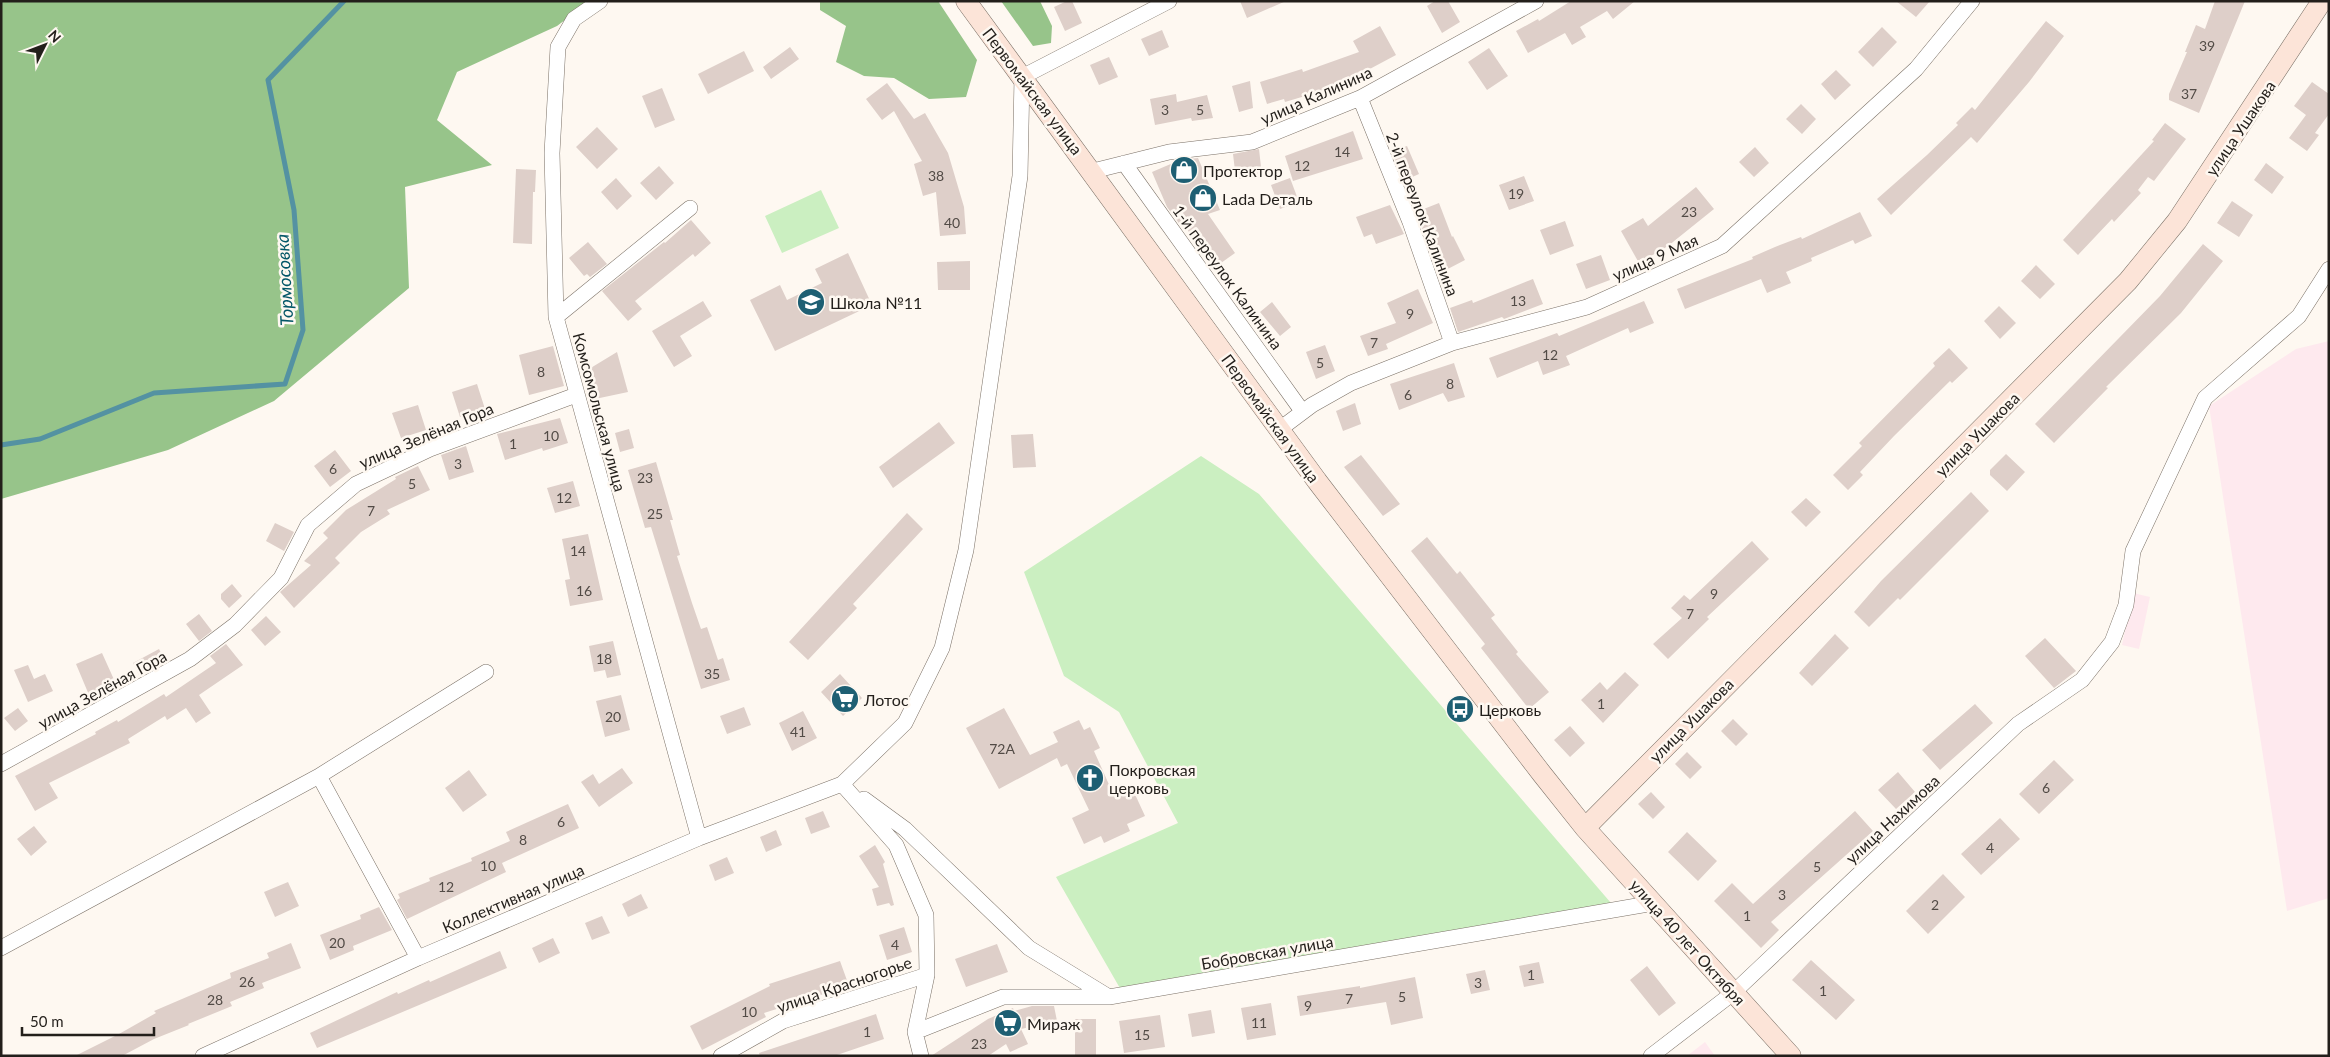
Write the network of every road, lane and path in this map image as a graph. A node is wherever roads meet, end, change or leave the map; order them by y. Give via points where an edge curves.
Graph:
1 (600, 1) edge
2 (966, 1) edge
3 (1169, 1) edge
4 (1536, 1) edge
5 (1972, 1) edge
6 (2322, 1) edge
7 (1022, 77) junction
8 (1360, 98) junction
9 (1124, 164) junction
10 (1093, 172) junction
11 (690, 208) dead end
12 (2329, 269) edge
13 (556, 317) junction
14 (1452, 344) junction
15 (576, 394) junction
16 (1302, 411) junction
17 (1280, 429) junction
18 (486, 672) dead end
19 (1, 764) edge
20 (319, 776) junction
21 (842, 784) junction
22 (1585, 828) junction
23 (699, 838) junction
24 (1654, 903) junction
25 (1, 948) edge
26 (418, 958) junction
27 (926, 975) junction
28 (1733, 993) junction
29 (1110, 997) junction
30 (915, 1032) junction
31 (203, 1056) edge
32 (721, 1056) edge
33 (921, 1056) edge
34 (1651, 1056) edge
35 (1790, 1056) edge

1 - 13 street, Комсомольская улица via 574,19 558,47 552,153
2 - 7 main road, Первомайская улица
3 - 7 street
4 - 8 street, улица Калинина
5 - 14 street, улица 9 Мая via 1916,69 1722,246 1587,307
6 - 22 main road, улица Ушакова via 2177,221 2128,281
7 - 10 main road, Первомайская улица
7 - 21 street via 1020,176 966,550 942,648 905,723
8 - 9 street, улица Калинина via 1252,142 1169,152
8 - 14 street, 2-й переулок Калинина via 1410,222
9 - 10 street, улица Калинина
9 - 16 street, 1-й переулок Калинина
10 - 17 main road, Первомайская улица
11 - 13 street
12 - 28 street, улица Нахимова via 2299,316 2205,398 2133,551 2126,605 2112,642 2082,680 2018,724
13 - 15 street, Комсомольская улица
14 - 16 street, улица 9 Мая via 1351,383
15 - 19 street, улица Зелёная Гора via 430,449 356,484 308,525 281,578 235,625 190,660
15 - 23 street, Комсомольская улица
16 - 17 street, улица 9 Мая
17 - 22 main road, Первомайская улица
18 - 20 street
20 - 25 street
20 - 26 street
21 - 23 street, Коллективная улица
21 - 27 street, улица Красногорье via 896,845 926,915
21 - 29 street via 905,829 1029,948
22 - 24 main road, улица 40 лет Октября
23 - 26 street, Коллективная улица
24 - 28 main road, улица 40 лет Октября
24 - 29 street, Бобровская улица
26 - 31 street, Коллективная улица
27 - 30 street, улица Красногорье
27 - 32 street, улица Красногорье via 783,1021
28 - 34 street, улица Нахимова
28 - 35 main road, улица 40 лет Октября
29 - 30 street, Бобровская улица via 1003,997
30 - 33 street

